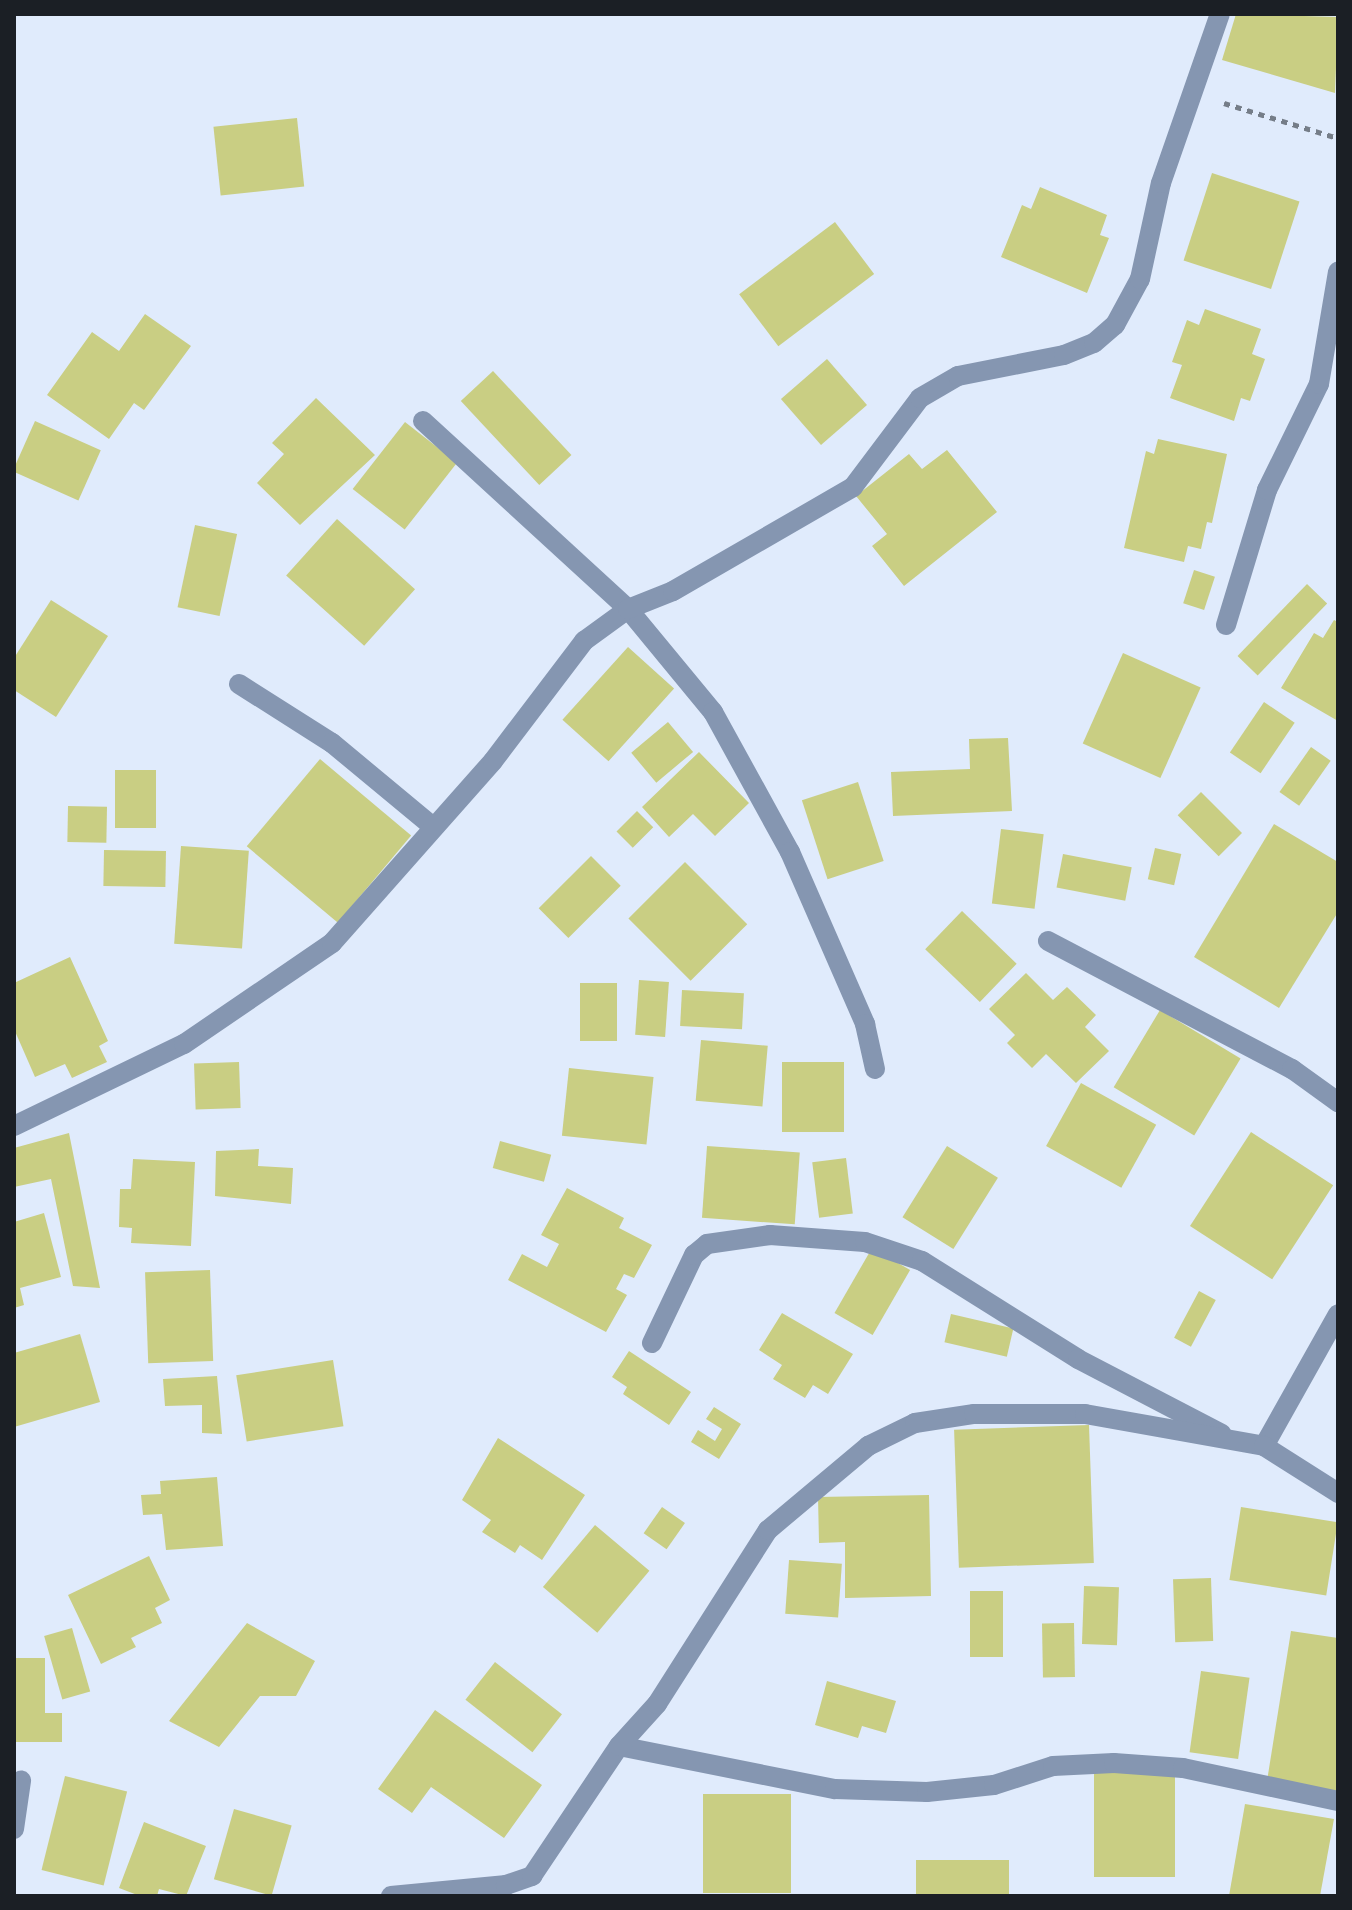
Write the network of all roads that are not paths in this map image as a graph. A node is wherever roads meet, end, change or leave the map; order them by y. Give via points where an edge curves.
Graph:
1 (1220, 14) edge
2 (1338, 272) edge
3 (423, 421) dead end
4 (628, 609) junction
5 (1226, 625) dead end
6 (239, 684) dead end
7 (433, 827) junction
8 (1048, 941) dead end
9 (875, 1069) dead end
10 (1338, 1102) edge
11 (14, 1126) edge
12 (1338, 1314) edge
13 (652, 1343) dead end
14 (1232, 1440) junction
15 (1264, 1446) junction
16 (1338, 1493) edge
17 (619, 1746) junction
18 (21, 1781) dead end
19 (1338, 1801) edge
20 (14, 1829) edge
21 (391, 1896) edge

1 - 4 street via 1161,183 1140,279 1115,325 1094,343 1064,355 958,376 920,398 853,487 673,591
2 - 5 street via 1319,384 1267,490
3 - 4 street
4 - 7 street via 584,641
4 - 9 street via 713,712 750,774 865,1024
6 - 7 street via 332,743
7 - 11 street via 373,900 302,967 184,1044
8 - 10 street via 1292,1069
12 - 15 street
13 - 14 street via 694,1255 707,1244 770,1235 865,1242 922,1261 1078,1359
14 - 15 street
14 - 17 street via 1085,1414 974,1414 915,1423 868,1446 768,1530 657,1704
15 - 16 street
17 - 19 street via 835,1789 927,1792 994,1785 1053,1766 1114,1763 1183,1768
17 - 21 street via 532,1876 506,1885
18 - 20 street

